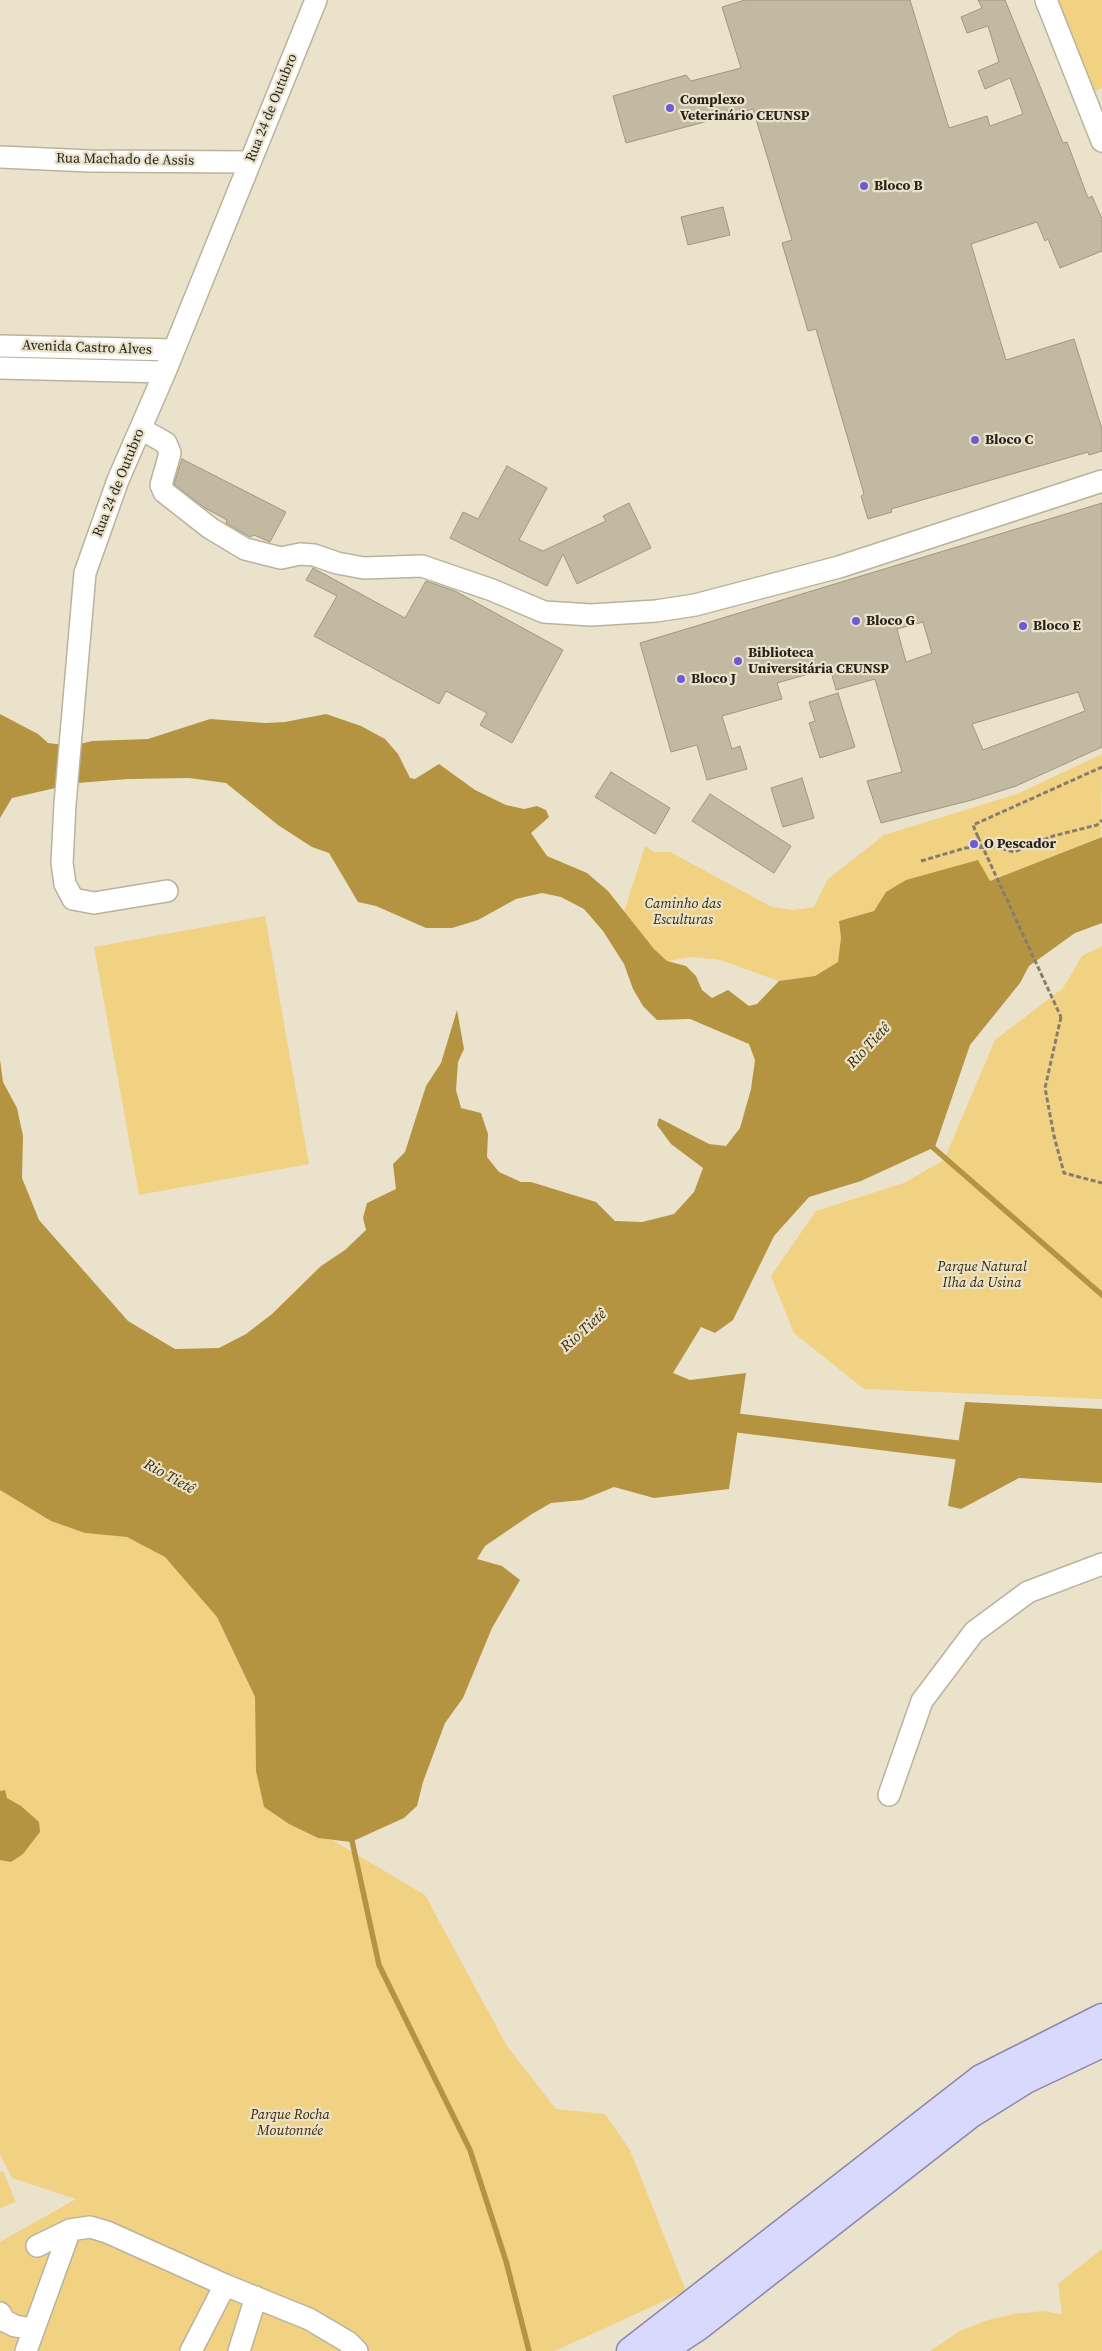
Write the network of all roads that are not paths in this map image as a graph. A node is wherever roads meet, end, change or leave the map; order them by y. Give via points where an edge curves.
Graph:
1 (316, 0) edge
2 (1046, 0) edge
3 (1100, 132) edge
4 (0, 157) edge
5 (250, 162) junction
6 (0, 346) edge
7 (174, 350) junction
8 (0, 368) edge
9 (165, 372) junction
10 (141, 428) junction
11 (1102, 482) edge
12 (167, 891) dead end
13 (1102, 1564) edge
14 (889, 1795) dead end
15 (1102, 2017) edge
16 (1102, 2044) edge
17 (70, 2230) junction
18 (37, 2246) dead end
19 (225, 2285) junction
20 (256, 2297) junction
21 (0, 2313) edge
22 (34, 2329) junction
23 (26, 2351) edge
24 (191, 2351) edge
25 (238, 2351) edge
26 (357, 2351) edge
27 (630, 2351) edge
28 (662, 2351) edge

1 - 5 street, Rua 24 de Outubro
2 - 3 street
4 - 5 street, Rua Machado de Assis
5 - 7 street, Rua 24 de Outubro
6 - 7 street, Avenida Castro Alves
7 - 9 street, Rua 24 de Outubro
8 - 9 street, Avenida Castro Alves
9 - 10 street, Rua 24 de Outubro
10 - 11 street via 166,443 170,453 161,485 164,492 210,528 245,549 281,558 314,555 364,568 422,566 544,612 591,615 656,611 704,603 839,567
10 - 12 street, Rua 24 de Outubro via 84,573 62,863 65,884 73,898 94,904
13 - 14 street via 1028,1592 974,1632 922,1700
15 - 27 main road via 981,2078
16 - 28 main road via 1026,2080 970,2115 697,2328
17 - 18 street
17 - 19 street via 90,2227 107,2232
17 - 22 street
19 - 20 street
19 - 24 street
20 - 25 street
20 - 26 street via 309,2319
21 - 22 street via 15,2326
22 - 23 street

